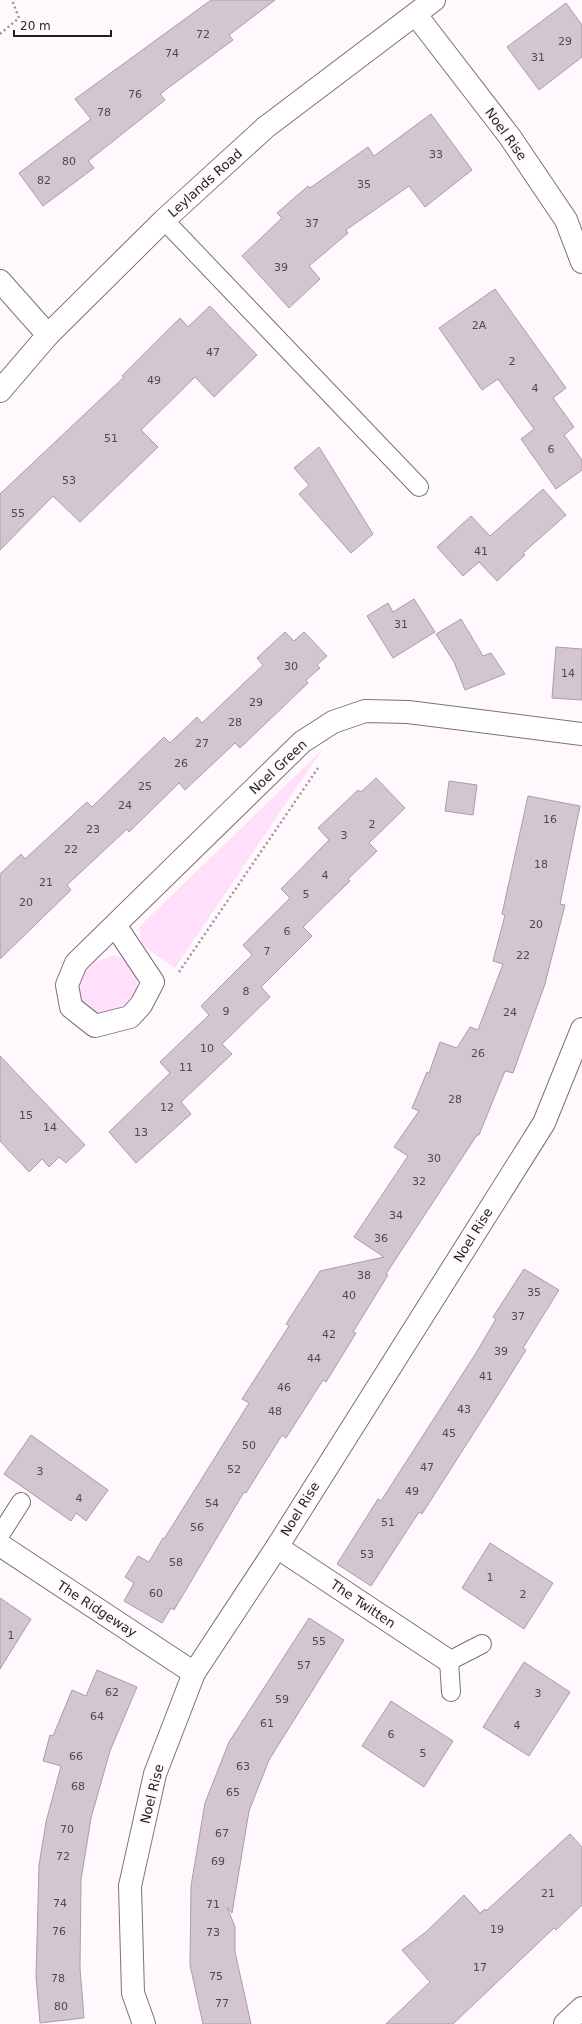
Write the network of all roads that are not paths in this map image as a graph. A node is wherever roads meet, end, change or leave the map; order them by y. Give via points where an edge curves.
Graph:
1 (434, 0) edge
2 (416, 15) junction
3 (164, 220) junction
4 (582, 262) edge
5 (0, 281) edge
6 (48, 334) junction
7 (0, 391) edge
8 (420, 487) dead end
9 (582, 734) edge
10 (115, 925) junction
11 (582, 1029) edge
12 (20, 1502) dead end
13 (0, 1535) edge
14 (0, 1545) edge
15 (277, 1547) junction
16 (482, 1644) dead end
17 (449, 1661) junction
18 (194, 1673) junction
19 (451, 1692) dead end
20 (582, 2008) edge
21 (144, 2024) edge
22 (565, 2024) edge

1 - 2 street, Leylands Road
2 - 3 street, Leylands Road via 266,127
2 - 4 street, Noel Rise via 510,137 566,220
3 - 6 street, Leylands Road
3 - 8 lane
5 - 6 street
6 - 7 street, Leylands Road
9 - 10 street, Noel Green via 408,712 365,711 333,722 302,742
10 - 10 street, Noel Green via 76,963 67,985 71,1007 95,1026 130,1017 142,1004 153,982
11 - 15 street, Noel Rise via 544,1123
12 - 13 lane
14 - 18 street, The Ridgeway
15 - 17 street, The Twitten
15 - 18 street, Noel Rise
16 - 17 lane
17 - 19 lane
18 - 21 street, Noel Rise via 155,1774 130,1886 133,1993
20 - 22 street

